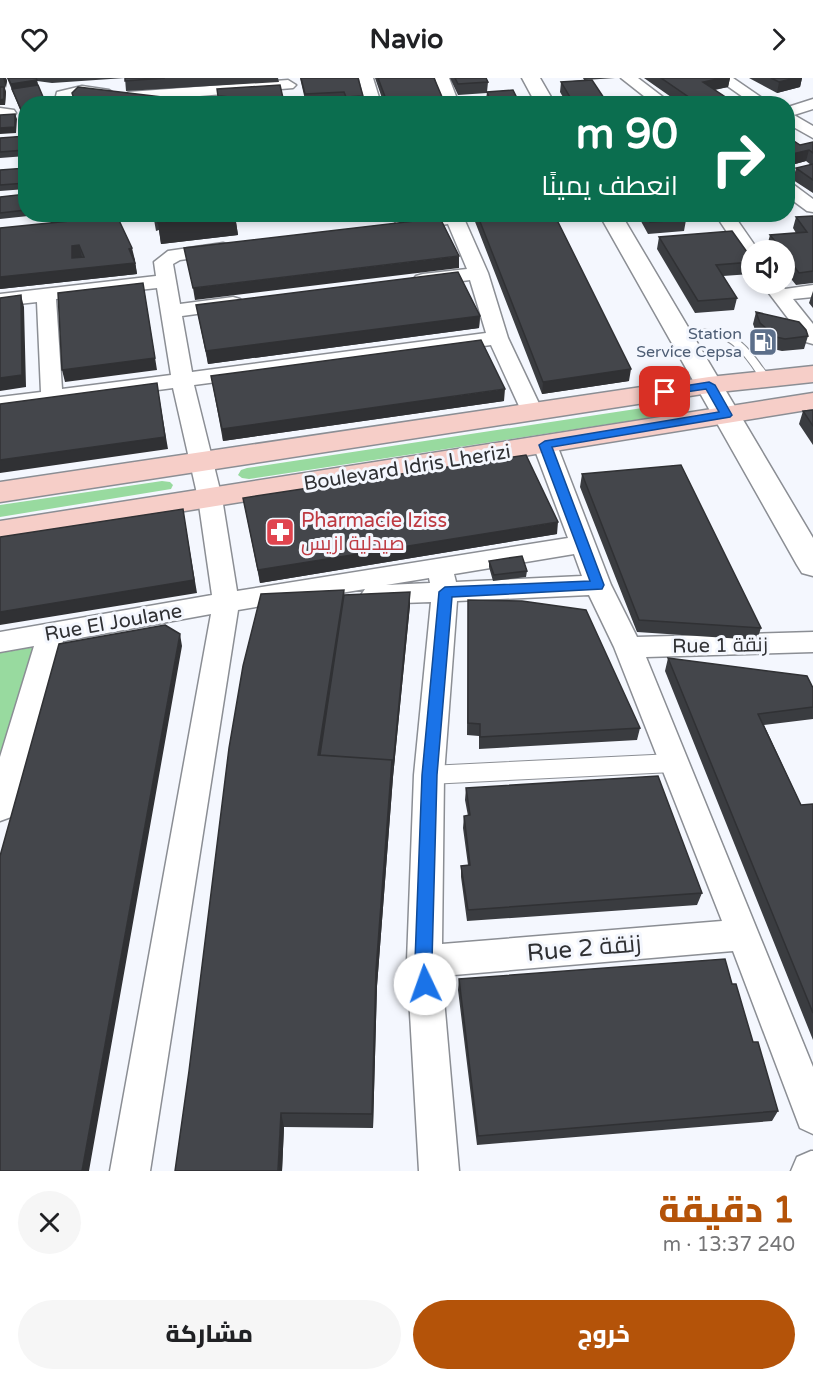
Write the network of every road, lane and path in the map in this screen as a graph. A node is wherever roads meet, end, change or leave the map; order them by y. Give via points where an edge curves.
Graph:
1 (366, 78) edge
2 (442, 78) edge
3 (531, 78) edge
4 (628, 78) edge
5 (723, 78) edge
6 (288, 82) edge
7 (62, 96) edge
8 (120, 96) edge
9 (140, 96) edge
10 (371, 96) edge
11 (449, 96) edge
12 (541, 96) edge
13 (654, 96) edge
14 (751, 96) edge
15 (813, 104) edge
16 (795, 109) edge
17 (795, 122) edge
18 (813, 134) edge
19 (795, 194) edge
20 (813, 207) edge
21 (418, 222) edge
22 (456, 222) edge
23 (615, 222) edge
24 (729, 222) edge
25 (383, 228) edge
26 (742, 240) edge
27 (243, 246) edge
28 (478, 273) junction
29 (167, 281) junction
30 (407, 282) edge
31 (795, 290) edge
32 (813, 291) edge
33 (46, 294) junction
34 (779, 294) edge
35 (0, 300) edge
36 (253, 301) edge
37 (170, 311) junction
38 (677, 331) junction
39 (498, 338) junction
40 (813, 338) edge
41 (813, 374) edge
42 (182, 379) junction
43 (766, 379) junction
44 (709, 385) junction
45 (52, 397) junction
46 (813, 401) edge
47 (0, 404) edge
48 (532, 412) junction
49 (726, 415) junction
50 (545, 445) junction
51 (202, 462) junction
52 (0, 492) edge
53 (210, 498) junction
54 (0, 531) edge
55 (582, 544) junction
56 (813, 565) edge
57 (442, 580) junction
58 (598, 585) junction
59 (226, 602) junction
60 (51, 634) junction
61 (0, 642) edge
62 (813, 642) edge
63 (628, 647) junction
64 (673, 763) junction
65 (429, 775) junction
66 (0, 808) edge
67 (744, 935) junction
68 (424, 961) junction
69 (813, 1115) edge
70 (130, 1171) edge
71 (439, 1171) edge

1 - 10 street
2 - 11 street
3 - 12 street
4 - 13 street
5 - 14 street
6 - 9 street
7 - 8 street via 75,91
15 - 16 street
17 - 18 street
19 - 20 street
21 - 25 street
22 - 28 street
23 - 38 street
24 - 26 street
27 - 29 street via 168,258 163,262
28 - 30 street
28 - 39 street
29 - 33 street
29 - 37 street
31 - 32 street
33 - 35 street
33 - 45 street
34 - 40 street
36 - 37 street
37 - 42 street
38 - 43 lane via 721,332 734,338
38 - 44 street
39 - 42 street
39 - 48 street
41 - 43 main road, Boulevard Idris Lherizi
42 - 45 street
42 - 51 street
43 - 44 main road, Boulevard Idris Lherizi
44 - 48 main road, Boulevard Idris Lherizi
44 - 49 street
45 - 47 street
46 - 49 main road, Boulevard Idris Lherizi
48 - 51 main road, Boulevard Idris Lherizi
49 - 50 main road, Boulevard Idris Lherizi
49 - 56 street
50 - 53 main road, Boulevard Idris Lherizi
50 - 55 street
51 - 52 main road, Boulevard Idris Lherizi
51 - 53 street
53 - 54 main road, Boulevard Idris Lherizi
53 - 59 street
55 - 57 street
55 - 58 street
57 - 58 street
57 - 59 street, Rue El Joulane
57 - 65 street
58 - 63 street
59 - 60 street, Rue El Joulane
59 - 70 street
60 - 61 street, Rue El Joulane
60 - 66 street
62 - 63 street, Rue 1 زنقة
63 - 64 street
64 - 65 street
64 - 67 street
65 - 68 street
67 - 68 street, Rue 2 زنقة
67 - 69 street
68 - 71 street

